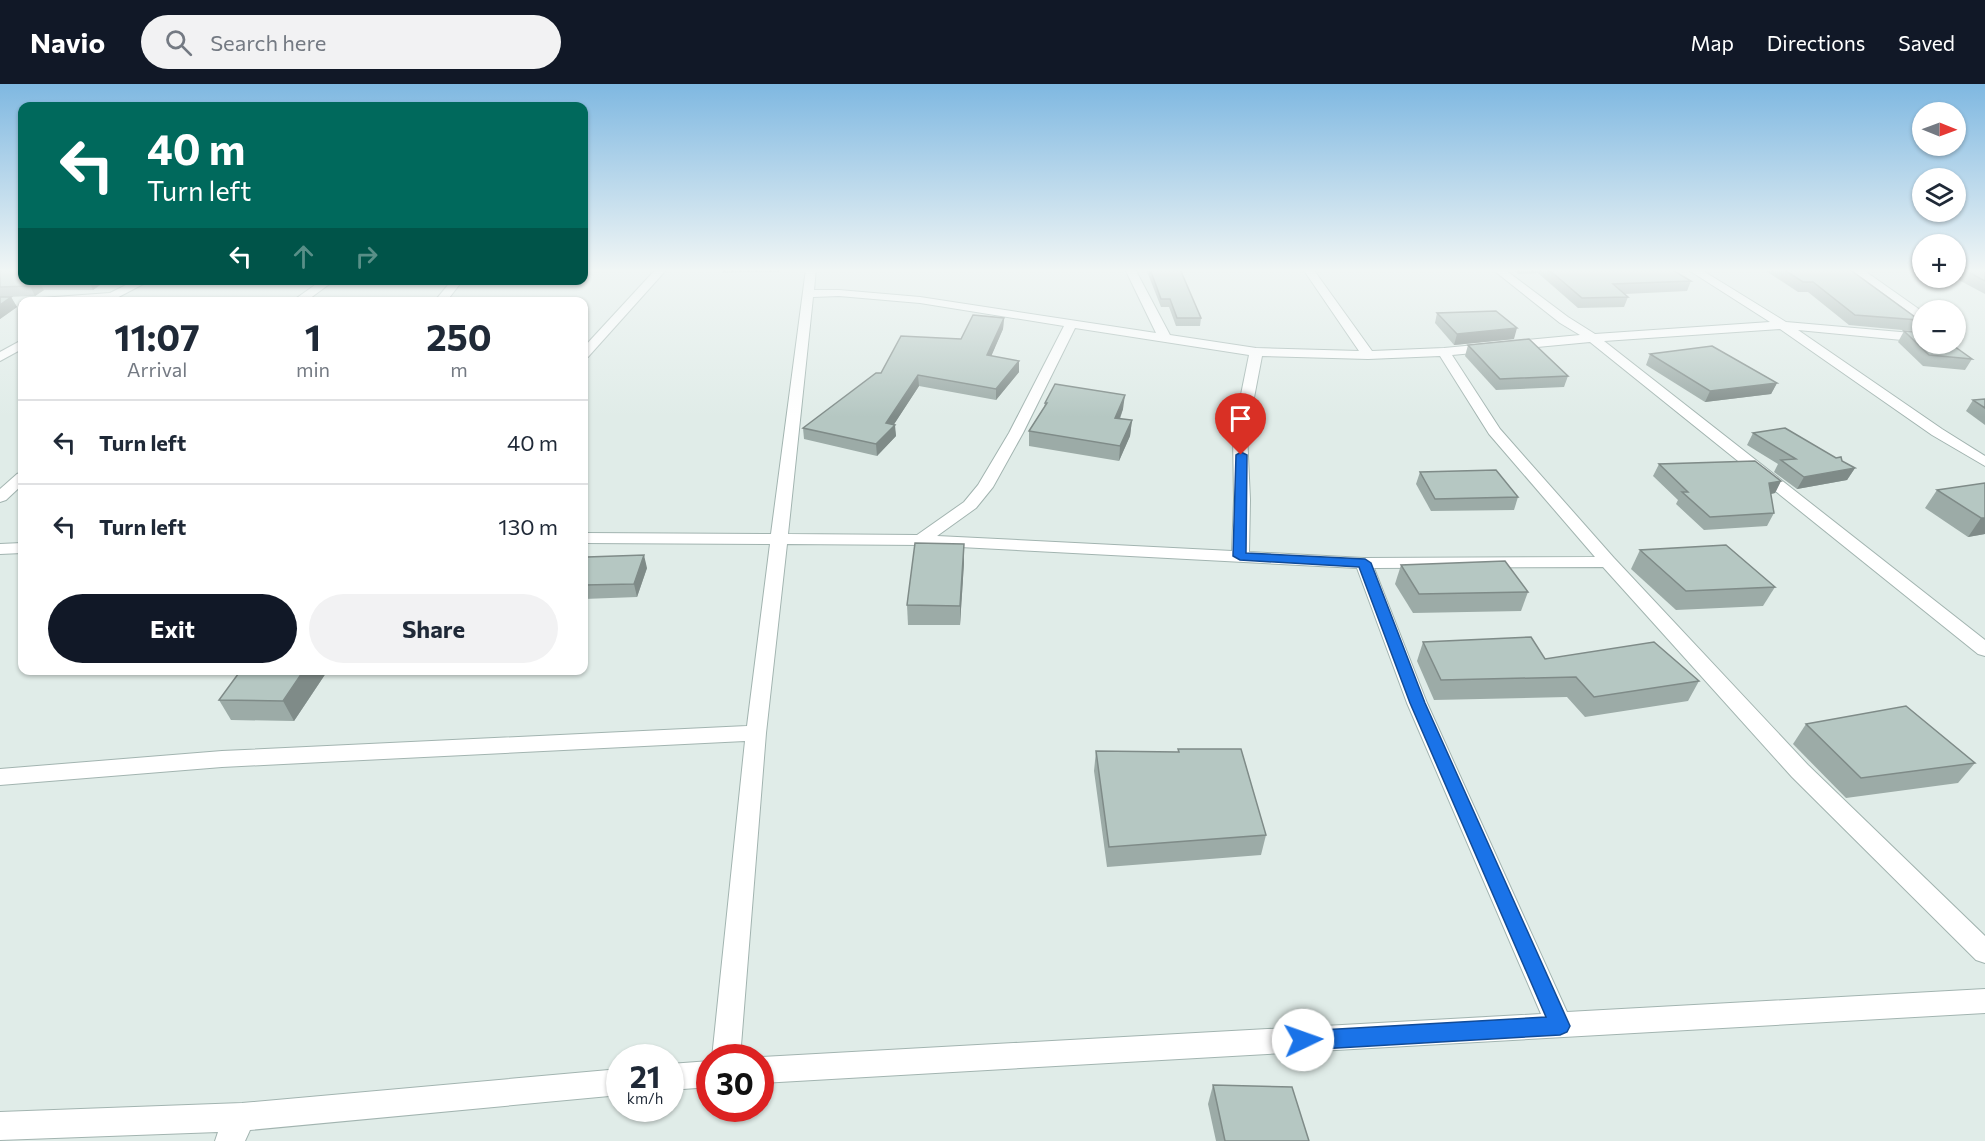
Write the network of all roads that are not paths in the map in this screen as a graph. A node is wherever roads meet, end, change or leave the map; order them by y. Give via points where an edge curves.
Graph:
1 (617, 318) edge
2 (806, 318) edge
3 (1040, 318) edge
4 (1155, 318) edge
5 (1342, 318) edge
6 (1562, 318) edge
7 (1772, 318) edge
8 (1071, 323) junction
9 (1783, 325) junction
10 (1912, 337) edge
11 (1165, 338) junction
12 (1593, 338) junction
13 (18, 346) edge
14 (588, 350) edge
15 (1444, 351) junction
16 (1256, 352) junction
17 (1368, 355) junction
18 (0, 357) edge
19 (1985, 462) edge
20 (18, 481) edge
21 (0, 497) edge
22 (780, 537) junction
23 (588, 538) edge
24 (921, 540) junction
25 (18, 548) edge
26 (0, 549) edge
27 (1240, 556) junction
28 (1608, 562) junction
29 (1365, 563) junction
30 (1985, 650) edge
31 (756, 733) junction
32 (0, 777) edge
33 (1985, 952) edge
34 (1985, 1001) edge
35 (1560, 1026) junction
36 (727, 1044) edge
37 (774, 1069) edge
38 (606, 1084) edge
39 (0, 1126) edge
40 (236, 1129) edge

1 - 14 street
2 - 22 street
3 - 8 street
4 - 11 street
5 - 17 street
6 - 12 street
7 - 9 street
8 - 11 street
8 - 24 street via 985,487 970,505
9 - 10 street
9 - 12 street
9 - 19 street
11 - 16 street
12 - 15 street
12 - 30 street
13 - 18 street
15 - 17 street
15 - 28 street via 1494,432
16 - 17 street
16 - 27 street via 1239,434
20 - 21 street
22 - 23 street
22 - 24 street
22 - 31 street
24 - 27 street
25 - 26 street
27 - 29 street
28 - 29 street
28 - 33 street via 1800,771
29 - 35 street via 1417,703
31 - 32 street via 222,759
31 - 36 street
34 - 35 street
35 - 37 street
38 - 40 street
39 - 40 street

